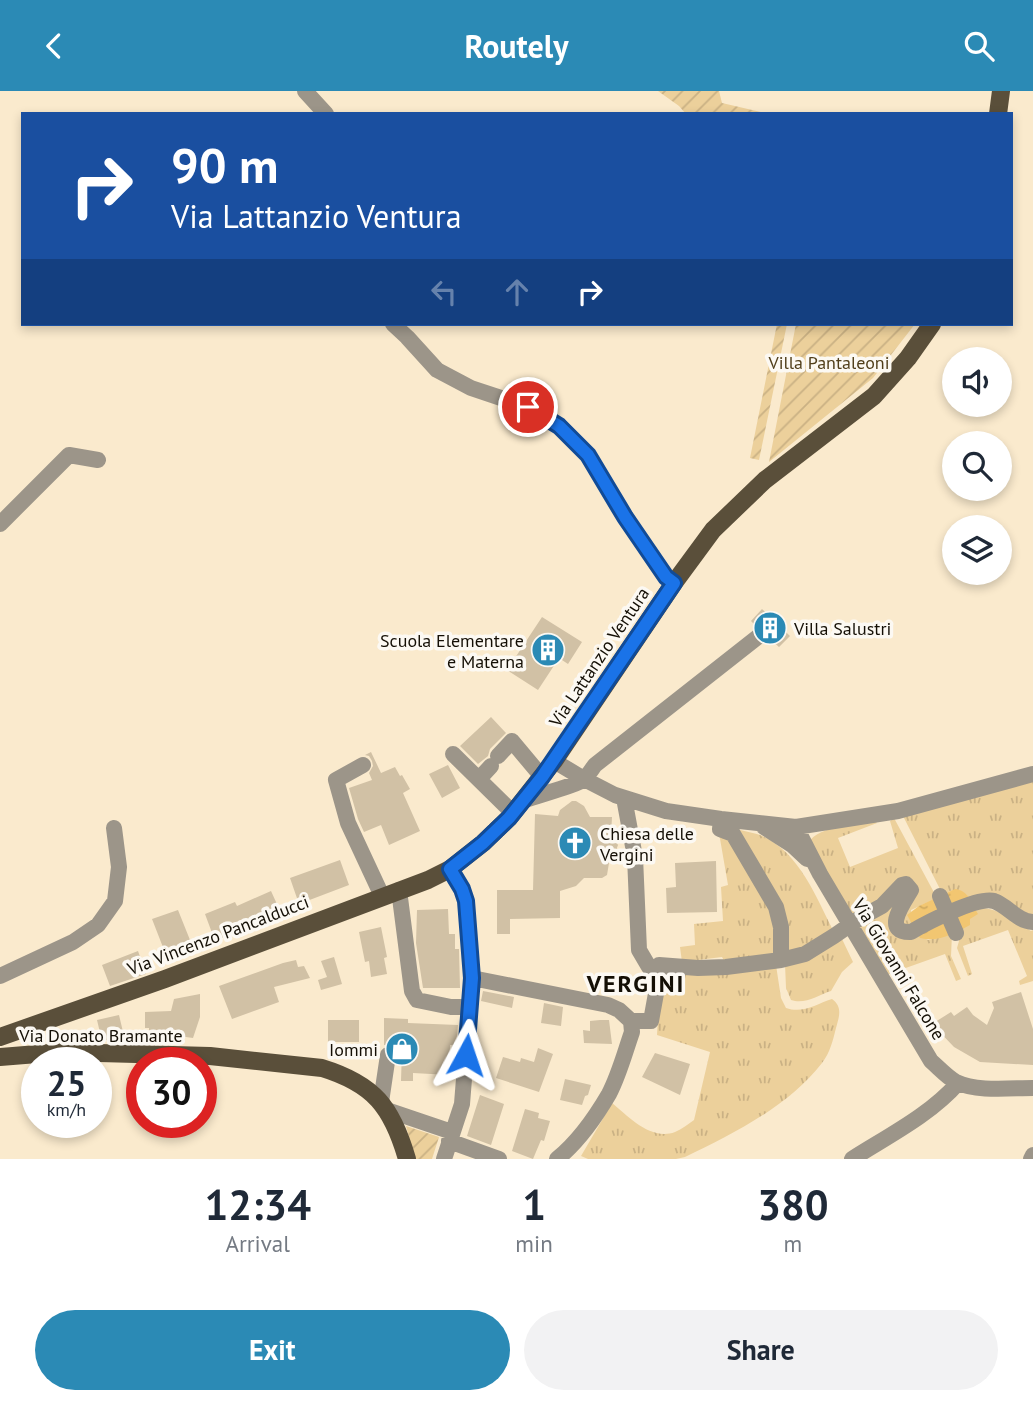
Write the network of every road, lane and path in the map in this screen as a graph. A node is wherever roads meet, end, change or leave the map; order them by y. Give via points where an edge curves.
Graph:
1 (305, 91) edge
2 (1001, 91) edge
3 (324, 112) edge
4 (998, 112) edge
5 (395, 326) edge
6 (931, 326) edge
7 (98, 460) dead end
8 (0, 524) edge
9 (674, 583) junction
10 (759, 636) dead end
11 (453, 754) dead end
12 (554, 761) junction
13 (363, 765) dead end
14 (1033, 775) edge
15 (542, 777) junction
16 (479, 779) junction
17 (584, 779) junction
18 (624, 798) junction
19 (518, 807) junction
20 (721, 820) junction
21 (759, 824) junction
22 (796, 827) junction
23 (114, 828) dead end
24 (450, 869) junction
25 (820, 874) junction
26 (390, 893) junction
27 (940, 896) dead end
28 (948, 914) junction
29 (1033, 922) edge
30 (956, 933) dead end
31 (781, 960) junction
32 (659, 971) junction
33 (0, 976) edge
34 (472, 978) junction
35 (470, 1007) junction
36 (631, 1021) junction
37 (0, 1037) edge
38 (388, 1055) dead end
39 (0, 1057) edge
40 (958, 1083) junction
41 (1033, 1088) edge
42 (384, 1106) junction
43 (451, 1137) junction
44 (407, 1159) edge
45 (444, 1159) edge
46 (499, 1159) edge
47 (557, 1159) edge
48 (852, 1159) edge

1 - 3 street
2 - 4 main road
5 - 9 street via 437,370 471,388 528,407 559,426 588,455 625,517
6 - 9 main road, Via Lattanzio Ventura via 874,396 765,480 713,530
7 - 8 street via 69,455
9 - 12 main road, Via Lattanzio Ventura
10 - 17 street via 595,765
11 - 16 street
12 - 15 main road, Via Lattanzio Ventura
12 - 17 street
13 - 26 street via 336,780 348,823
14 - 22 street via 898,811
15 - 16 street via 512,741
15 - 19 main road, Via Lattanzio Ventura
16 - 19 street
17 - 18 street
17 - 19 street
18 - 20 street
18 - 32 street via 635,857 639,950 649,967
19 - 24 main road, Via Lattanzio Ventura
20 - 21 street
20 - 31 street via 720,829 733,834 776,907
21 - 22 street
21 - 25 street, Via Giovanni Falcone via 792,845
22 - 25 street, Via Giovanni Falcone
23 - 33 street via 119,867 116,901 98,925 73,942
24 - 26 main road, Via Vincenzo Pancalducci
24 - 34 street via 466,901
25 - 40 street, Via Giovanni Falcone via 931,1061
26 - 35 street via 417,1000
26 - 37 main road, Via Vincenzo Pancalducci
27 - 28 street
28 - 29 street via 984,900
28 - 30 street
28 - 31 street via 911,932 901,931 896,923 898,913 911,890 902,885 882,906 805,954
31 - 32 street
32 - 36 street via 651,1021
34 - 35 street
34 - 36 street via 608,1005
35 - 43 street via 462,1104
36 - 47 street via 632,1032 610,1093 570,1149
38 - 42 street
39 - 42 main road, Via Donato Bramante via 98,1052 210,1056 322,1068 366,1088
40 - 41 street
40 - 48 street via 918,1117
42 - 43 street
42 - 44 main road, Via Donato Bramante
43 - 45 street
43 - 46 street

